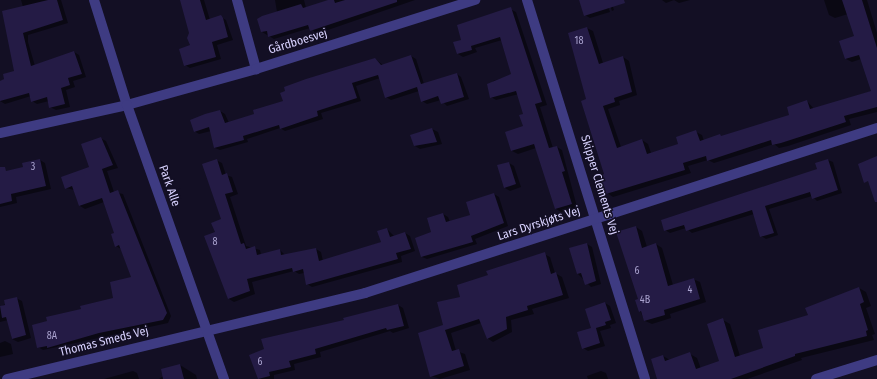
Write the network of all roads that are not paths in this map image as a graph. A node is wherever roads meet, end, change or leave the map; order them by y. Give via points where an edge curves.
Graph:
1 (94, 0) edge
2 (237, 0) edge
3 (475, 0) edge
4 (527, 0) edge
5 (256, 69) junction
6 (127, 105) junction
7 (877, 128) edge
8 (0, 133) edge
9 (597, 220) junction
10 (206, 331) junction
11 (877, 360) edge
12 (8, 379) edge
13 (224, 379) edge
14 (645, 379) edge
15 (816, 379) edge

1 - 6 street, Park Alle
2 - 5 street
3 - 5 street, Gårdboesvej
4 - 9 street, Skipper Clements Vej
5 - 6 street, Gårdboesvej
6 - 8 street, Gårdboesvej
6 - 10 street, Park Alle
7 - 9 street, Lars Dyrskjøts Vej
9 - 10 street, Lars Dyrskjøts Vej via 365,293
9 - 14 street, Skipper Clements Vej
10 - 12 street, Thomas Smeds Vej
10 - 13 street, Park Alle
11 - 15 street

